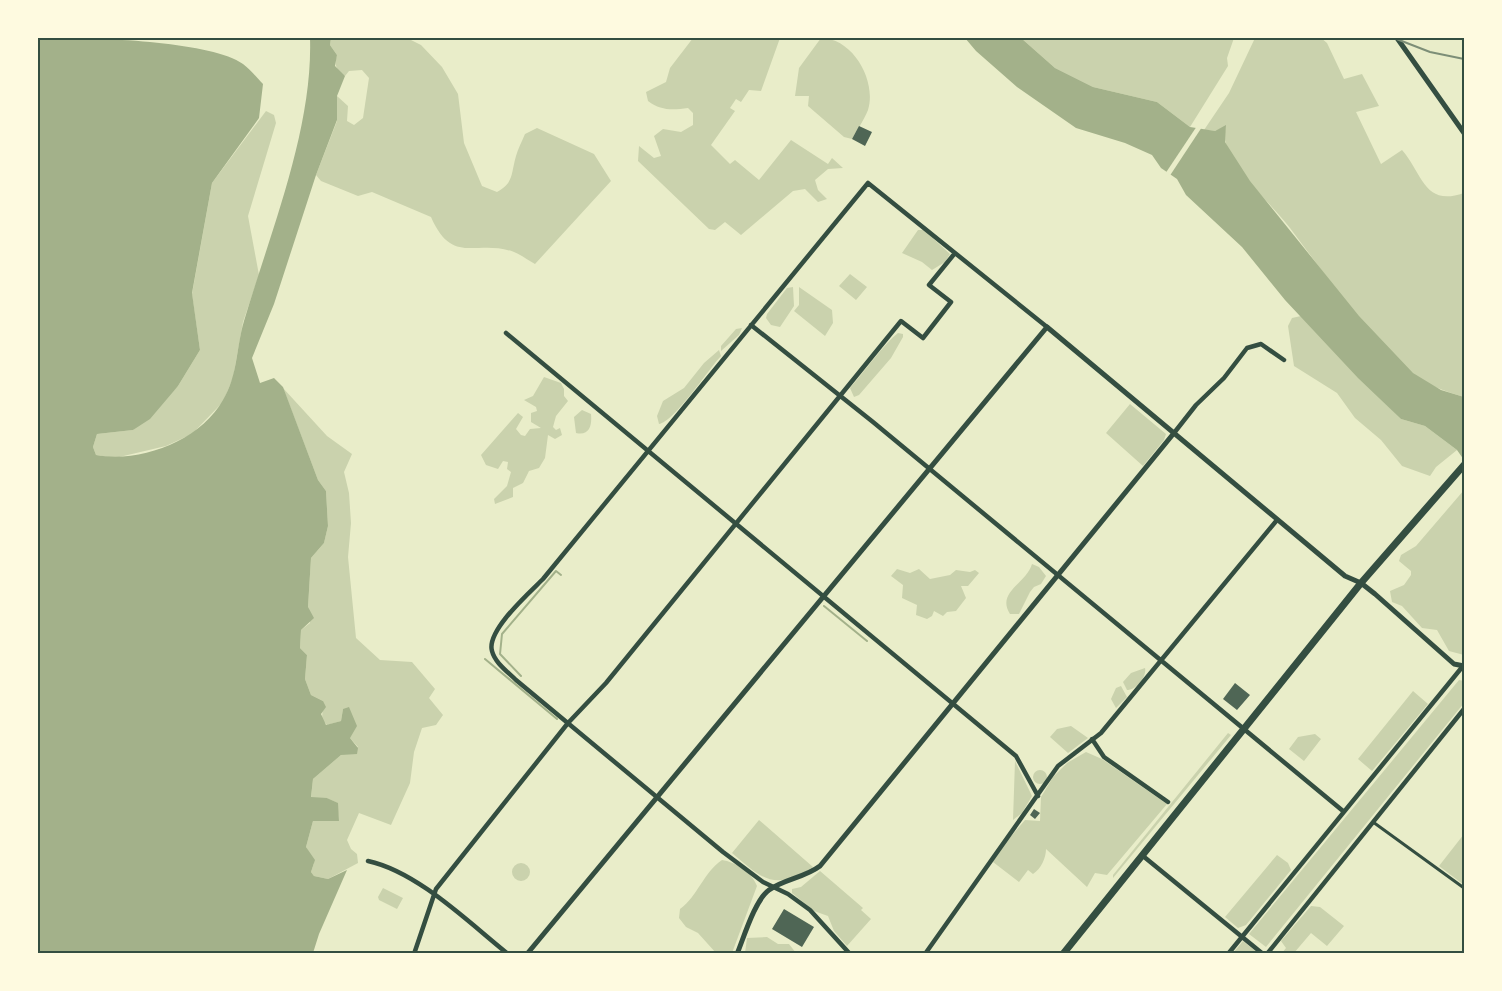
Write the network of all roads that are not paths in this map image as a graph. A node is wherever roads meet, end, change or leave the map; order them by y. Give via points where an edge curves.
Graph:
1 (1397, 38) edge
2 (1464, 133) edge
3 (955, 253) junction
4 (751, 325) junction
5 (1047, 327) junction
6 (506, 333) dead end
7 (1284, 360) dead end
8 (840, 396) junction
9 (1174, 433) junction
10 (647, 452) junction
11 (1464, 466) edge
12 (929, 469) junction
13 (1277, 520) junction
14 (735, 524) junction
15 (1058, 574) junction
16 (1360, 583) junction
17 (823, 597) junction
18 (1162, 661) junction
19 (1464, 666) edge
20 (953, 703) junction
21 (1464, 709) edge
22 (568, 723) junction
23 (1245, 728) junction
24 (1092, 739) junction
25 (1038, 796) junction
26 (658, 798) junction
27 (1168, 802) dead end
28 (1343, 811) junction
29 (1373, 822) junction
30 (1143, 856) junction
31 (368, 861) dead end
32 (773, 888) junction
33 (1464, 888) edge
34 (434, 895) junction
35 (1242, 936) junction
36 (414, 954) edge
37 (508, 954) edge
38 (527, 954) edge
39 (737, 954) edge
40 (850, 954) edge
41 (925, 954) edge
42 (1063, 954) edge
43 (1228, 954) edge
44 (1265, 954) edge

1 - 2 street
3 - 4 street via 868,183
3 - 5 street
3 - 8 street via 929,285 951,302 923,338 901,321
4 - 8 street
4 - 10 street
5 - 9 street
5 - 12 street
6 - 10 street
7 - 9 street via 1261,344 1247,348
8 - 12 street
8 - 14 street
9 - 13 street
9 - 15 street
10 - 14 street
10 - 22 street via 493,635 491,650 497,662
11 - 16 main road
12 - 15 street
12 - 17 street
13 - 16 street via 1345,576
13 - 18 street
14 - 17 street
14 - 22 street via 606,683
15 - 18 street
15 - 20 street
16 - 19 street via 1454,664
16 - 23 main road
17 - 20 street
17 - 26 street
18 - 23 street
18 - 24 street
19 - 28 street
20 - 25 street via 1016,756
20 - 32 street via 820,866
21 - 29 street
22 - 26 street
22 - 34 street
23 - 28 street
23 - 30 main road
24 - 25 street via 1058,766
24 - 27 street via 1104,757
25 - 41 street
26 - 32 street
26 - 38 street
28 - 35 street
29 - 33 street
29 - 44 street
30 - 35 street
30 - 42 main road
31 - 34 street via 383,864
32 - 39 street via 759,903
32 - 40 street via 810,910
34 - 36 street
34 - 37 street
35 - 43 street
35 - 44 street

